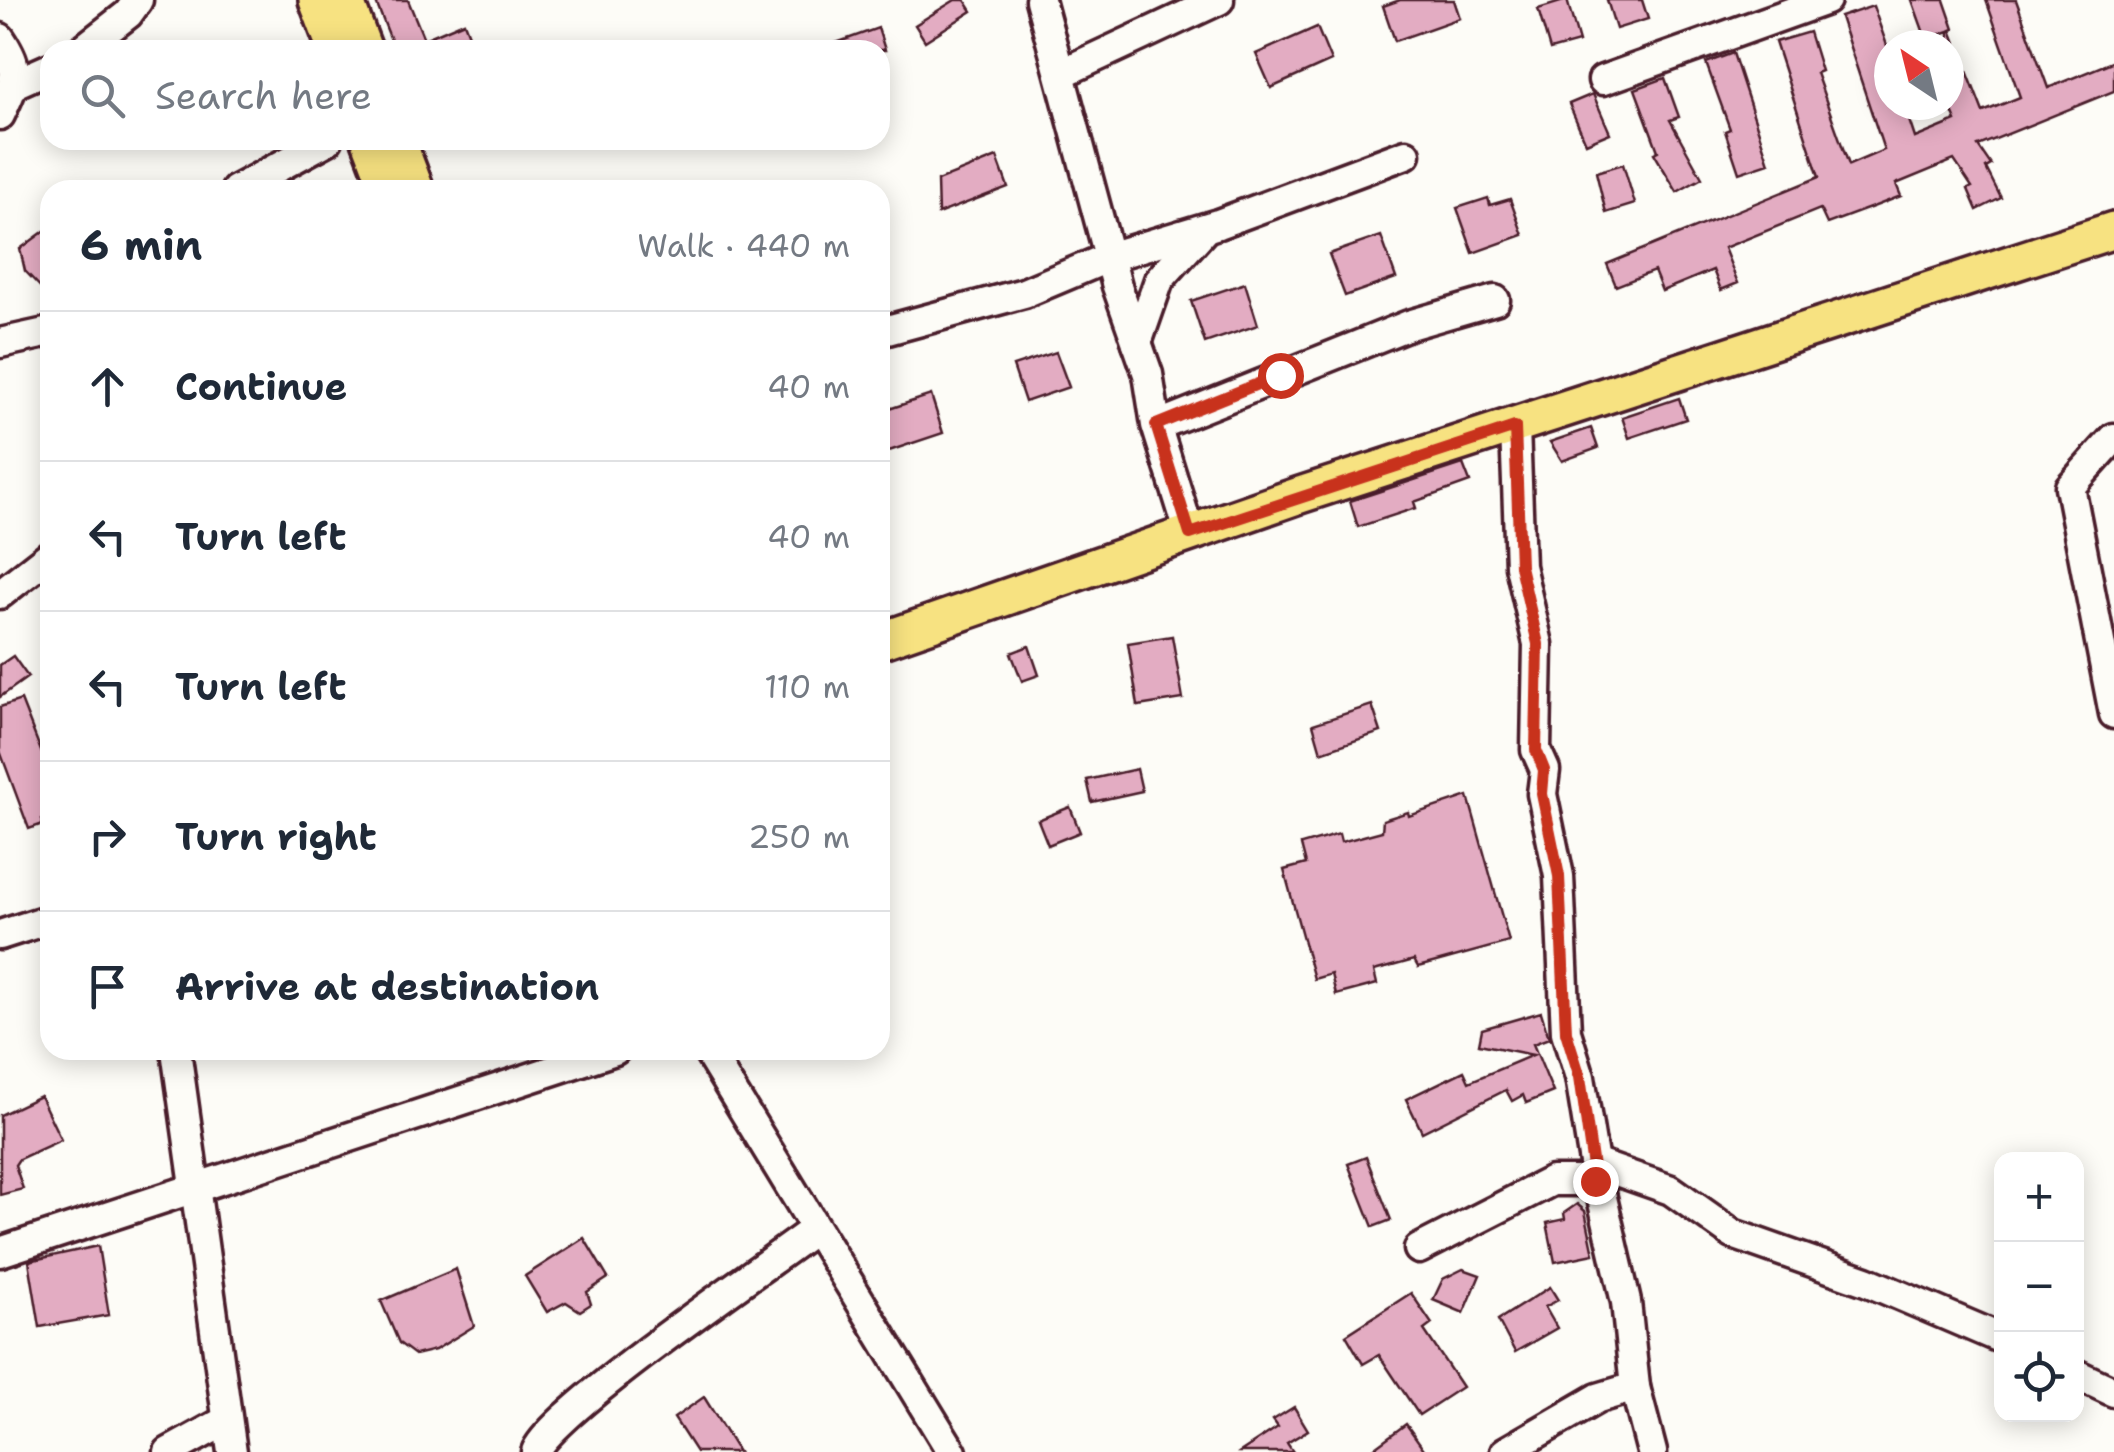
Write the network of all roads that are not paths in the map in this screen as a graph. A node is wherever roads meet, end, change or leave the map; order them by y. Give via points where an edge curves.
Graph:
1 (138, 0) edge
2 (317, 0) edge
3 (345, 0) edge
4 (1040, 0) edge
5 (1219, 0) edge
6 (1826, 0) edge
7 (0, 38) edge
8 (95, 40) edge
9 (332, 40) edge
10 (360, 40) edge
11 (40, 72) edge
12 (1062, 73) junction
13 (1602, 80) dead end
14 (14, 84) junction
15 (0, 115) edge
16 (310, 150) edge
17 (374, 150) edge
18 (401, 150) edge
19 (1406, 154) dead end
20 (254, 180) edge
21 (385, 180) edge
22 (412, 180) edge
23 (1206, 228) junction
24 (2114, 230) edge
25 (1112, 256) junction
26 (1495, 300) dead end
27 (890, 329) edge
28 (40, 330) edge
29 (0, 343) edge
30 (1136, 343) junction
31 (1158, 425) junction
32 (1515, 427) junction
33 (2114, 438) edge
34 (1190, 534) junction
35 (40, 563) edge
36 (0, 594) edge
37 (890, 639) edge
38 (2114, 714) edge
39 (40, 921) edge
40 (0, 935) edge
41 (178, 1060) edge
42 (584, 1060) edge
43 (713, 1060) edge
44 (1594, 1172) junction
45 (197, 1185) junction
46 (816, 1229) junction
47 (1419, 1249) dead end
48 (0, 1252) edge
49 (1994, 1336) edge
50 (2084, 1378) edge
51 (1635, 1387) junction
52 (2114, 1392) edge
53 (227, 1420) junction
54 (169, 1452) edge
55 (232, 1452) edge
56 (536, 1452) edge
57 (952, 1452) edge
58 (1504, 1452) edge
59 (1652, 1452) edge

1 - 8 street
2 - 9 main road
3 - 10 main road
4 - 12 street
5 - 12 street
6 - 13 street
7 - 14 street via 15,61
11 - 14 street
12 - 25 street
14 - 15 street
16 - 20 street
17 - 21 main road
18 - 22 main road
19 - 23 street
23 - 25 street
23 - 30 street via 1159,280
24 - 32 main road
25 - 27 street via 1024,292
25 - 30 street
26 - 31 street via 1409,326
28 - 29 street
30 - 31 street
31 - 34 street
32 - 34 main road
32 - 44 street via 1520,566 1538,644 1536,750 1559,876 1566,1032
33 - 38 street via 2070,486
34 - 37 main road
35 - 36 street
39 - 40 street
41 - 45 street
42 - 45 street
43 - 46 street
44 - 47 street via 1552,1181
44 - 49 street via 1672,1190 1733,1234
44 - 51 street via 1626,1302
45 - 48 street
45 - 53 street
46 - 56 street via 578,1404
46 - 57 street
50 - 52 street
51 - 58 street via 1598,1398
51 - 59 street
53 - 54 street
53 - 55 street

